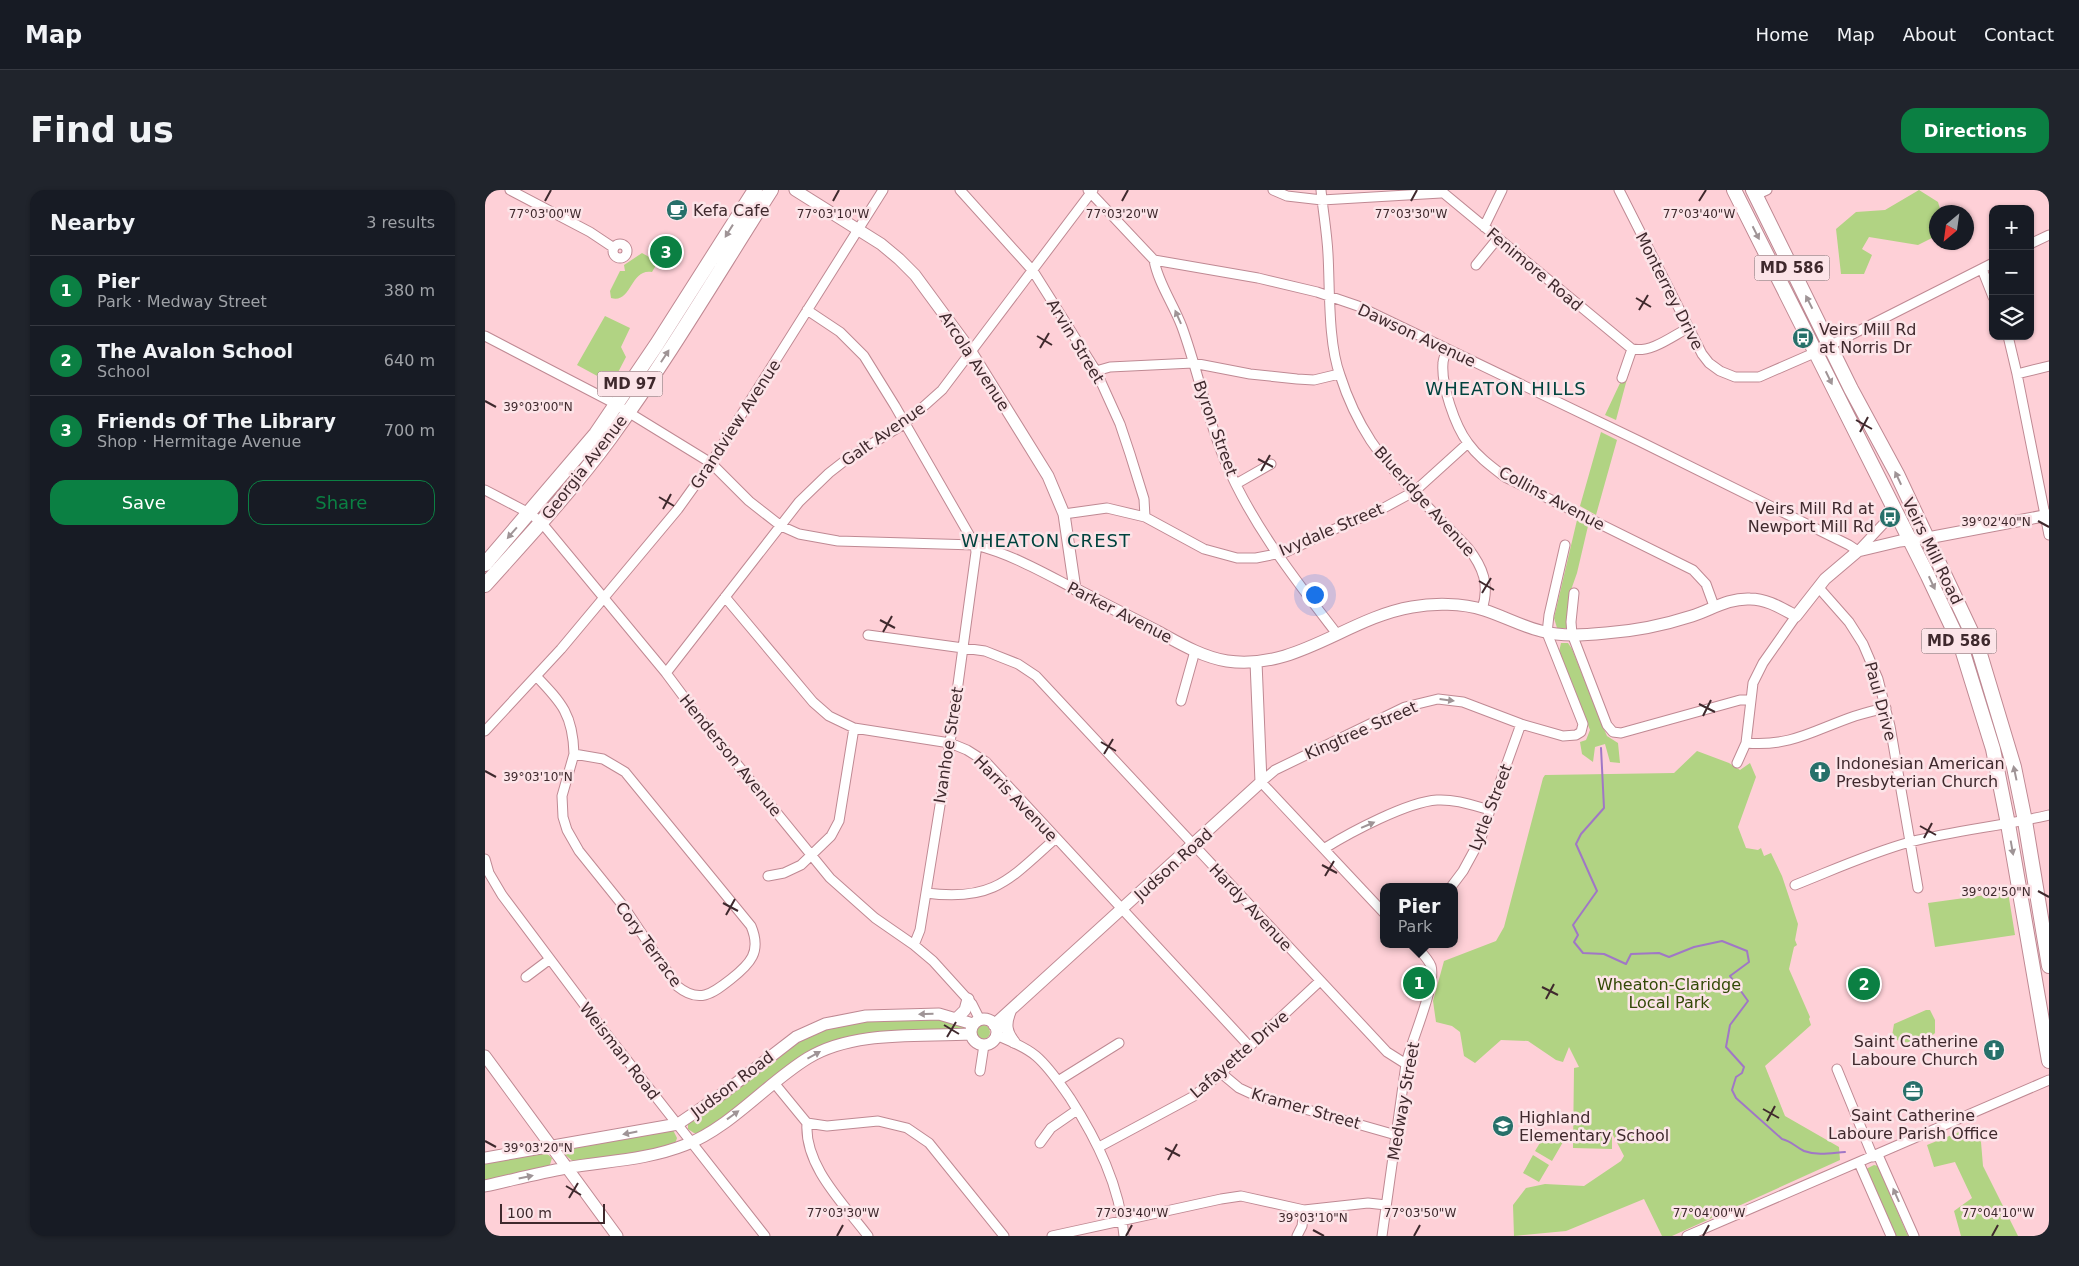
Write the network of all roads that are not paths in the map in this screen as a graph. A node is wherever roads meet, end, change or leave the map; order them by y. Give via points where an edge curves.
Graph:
1 (510, 190) edge
2 (755, 190) edge
3 (771, 190) edge
4 (795, 190) edge
5 (883, 190) edge
6 (959, 190) edge
7 (1273, 190) edge
8 (1321, 190) edge
9 (1502, 190) edge
10 (1619, 190) edge
11 (1734, 190) edge
12 (1091, 191) edge
13 (1440, 191) edge
14 (1759, 192) edge
15 (1322, 200) junction
16 (1484, 227) junction
17 (858, 229) junction
18 (2049, 235) edge
19 (1498, 238) junction
20 (2034, 242) edge
21 (614, 248) dead end
22 (1154, 260) junction
23 (1476, 265) dead end
24 (1989, 265) edge
25 (1982, 269) junction
26 (1033, 271) junction
27 (1992, 295) edge
28 (1330, 296) junction
29 (807, 310) junction
30 (1688, 328) junction
31 (485, 336) edge
32 (2009, 340) edge
33 (1447, 349) junction
34 (1631, 349) junction
35 (1823, 349) junction
36 (972, 352) junction
37 (1193, 364) junction
38 (2049, 366) edge
39 (1096, 371) junction
40 (1339, 374) junction
41 (2017, 374) junction
42 (1623, 378) dead end
43 (622, 408) junction
44 (905, 424) junction
45 (1468, 443) junction
46 (711, 463) junction
47 (1271, 464) dead end
48 (1236, 484) junction
49 (485, 490) edge
50 (1415, 491) junction
51 (529, 513) junction
52 (1064, 514) junction
53 (2047, 515) edge
54 (1145, 516) junction
55 (1887, 520) dead end
56 (541, 522) junction
57 (781, 526) junction
58 (2049, 535) edge
59 (1926, 538) junction
60 (1910, 540) junction
61 (975, 544) junction
62 (1565, 545) dead end
63 (1858, 551) junction
64 (1276, 554) junction
65 (485, 564) edge
66 (485, 585) edge
67 (1819, 588) junction
68 (1075, 589) junction
69 (1574, 593) dead end
70 (725, 597) junction
71 (605, 598) junction
72 (1714, 606) junction
73 (1482, 609) junction
74 (1796, 616) junction
75 (1547, 632) junction
76 (867, 634) dead end
77 (1337, 634) junction
78 (1572, 634) junction
79 (962, 647) junction
80 (1195, 651) junction
81 (1257, 662) junction
82 (666, 673) junction
83 (536, 676) junction
84 (1750, 700) junction
85 (1181, 701) dead end
86 (1886, 708) junction
87 (1521, 724) junction
88 (854, 728) junction
89 (485, 731) edge
90 (950, 742) junction
91 (1746, 743) junction
92 (574, 754) junction
93 (1737, 763) dead end
94 (1261, 782) junction
95 (1489, 810) junction
96 (2049, 815) edge
97 (2025, 821) junction
98 (2008, 824) junction
99 (1056, 838) junction
100 (1909, 842) junction
101 (1194, 845) junction
102 (1325, 848) junction
103 (812, 856) junction
104 (485, 859) edge
105 (768, 876) dead end
106 (1454, 883) edge
107 (1795, 885) dead end
108 (1918, 888) dead end
109 (926, 892) junction
110 (1380, 908) edge
111 (1123, 910) junction
112 (915, 945) junction
113 (1417, 948) edge
114 (550, 959) junction
115 (2049, 966) edge
116 (526, 977) dead end
117 (1320, 981) junction
118 (968, 999) junction
119 (1010, 1011) junction
120 (957, 1018) junction
121 (975, 1026) junction
122 (995, 1030) junction
123 (1014, 1042) junction
124 (1119, 1043) dead end
125 (984, 1045) junction
126 (1250, 1047) junction
127 (485, 1056) edge
128 (2049, 1061) edge
129 (1406, 1064) junction
130 (1837, 1069) dead end
131 (980, 1071) dead end
132 (1221, 1073) junction
133 (2049, 1080) edge
134 (1058, 1081) junction
135 (775, 1084) junction
136 (1077, 1110) junction
137 (807, 1123) junction
138 (678, 1124) junction
139 (1396, 1135) junction
140 (693, 1142) junction
141 (1040, 1143) dead end
142 (551, 1146) junction
143 (1099, 1148) junction
144 (1876, 1156) junction
145 (485, 1158) edge
146 (1859, 1163) junction
147 (567, 1168) junction
148 (485, 1186) edge
149 (1386, 1205) junction
150 (1304, 1210) junction
151 (1123, 1220) junction
152 (617, 1236) edge
153 (765, 1236) edge
154 (868, 1236) edge
155 (1004, 1236) edge
156 (1052, 1236) edge
157 (1125, 1236) edge
158 (1297, 1236) edge
159 (1382, 1236) edge
160 (1687, 1236) edge
161 (1891, 1236) edge
162 (1914, 1236) edge

1 - 21 street
2 -> 43 main road, Georgia Avenue / MD 97
43 -> 3 main road, Georgia Avenue / MD 97
4 - 17 street, Arcola Avenue
5 - 17 street, Grandview Avenue
6 - 26 street, Arvin Street
7 - 15 street via 1287,196
8 - 15 street, Blueridge Avenue
9 - 16 street
10 - 30 street, Monterrey Drive
11 -> 35 main road, Veirs Mill Road / MD 586
12 - 22 street
12 - 26 street, Galt Avenue
13 - 15 street
13 - 16 street, Fenimore Road
35 -> 14 main road, Veirs Mill Road / MD 586
15 - 28 street, Blueridge Avenue
16 - 19 street, Fenimore Road
17 - 29 street, Grandview Avenue
17 - 36 street, Arcola Avenue via 881,244 915,276
18 - 20 street
19 - 23 street
19 - 34 street, Fenimore Road
22 - 28 street, Dawson Avenue via 1258,278
37 -> 22 street, Byron Street via 1181,326 1156,273
24 - 25 street, Monterrey Drive
25 - 27 street
25 - 35 street, Monterrey Drive
26 - 36 street, Galt Avenue
26 - 39 street, Arvin Street
28 - 33 street, Dawson Avenue via 1376,313
28 - 40 street, Blueridge Avenue
29 - 44 street via 840,332 864,356
29 - 46 street, Grandview Avenue
30 - 34 street via 1651,348
30 - 35 street, Monterrey Drive via 1709,363 1735,377 1759,377
31 - 43 street, Parker Avenue
32 - 41 street
33 - 45 street, Collins Avenue via 1443,364 1445,387 1455,418
33 - 63 street, Dawson Avenue
34 - 42 street
59 -> 35 main road, Veirs Mill Road / MD 586 via 1897,474 1851,389
35 -> 60 main road, Veirs Mill Road / MD 586
36 - 44 street, Galt Avenue via 942,390
36 - 52 street, Arcola Avenue via 1048,476
37 - 39 street via 1110,367
37 - 40 street via 1297,379 1314,380
37 - 48 street, Byron Street via 1221,452
38 - 41 street
39 - 54 street, Arvin Street via 1128,446 1144,499
40 - 50 street, Blueridge Avenue via 1371,440
41 - 53 street
43 - 46 street, Parker Avenue
43 - 51 main road, Georgia Avenue / MD 97
43 - 56 main road, Georgia Avenue / MD 97 via 589,465
44 - 57 street, Galt Avenue via 829,473 799,502
44 - 61 street
45 - 50 street, Ivydale Street
45 - 72 street, Collins Avenue via 1505,476 1693,570 1706,584
46 - 57 street, Parker Avenue via 749,501
46 - 71 street, Grandview Avenue
47 - 48 street
48 - 64 street, Byron Street
49 - 51 street, Henderson Avenue
50 - 64 street, Ivydale Street via 1380,510
50 - 73 street, Blueridge Avenue via 1479,562 1487,585
51 - 56 street, Henderson Avenue
51 -> 65 main road, Georgia Avenue / MD 97
52 - 54 street, Ivydale Street via 1107,508
52 - 68 street, Arcola Avenue
53 - 58 street
53 - 59 street
54 - 64 street, Ivydale Street via 1204,549 1237,558
55 - 63 street
56 - 66 main road, Georgia Avenue / MD 97
56 - 71 street, Henderson Avenue
57 - 61 street, Parker Avenue via 799,534 838,541
57 - 70 street, Galt Avenue
59 - 60 street
97 -> 59 main road, Veirs Mill Road / MD 586 via 2014,767 1977,644
60 - 63 street
60 -> 98 main road, Veirs Mill Road / MD 586 via 1961,646 1993,749
61 - 68 street, Parker Avenue via 1020,560
61 - 79 street, Ivanhoe Street
62 - 75 street
63 - 67 street
64 - 77 street, Byron Street
67 - 74 street
67 - 86 street, Paul Drive via 1849,622 1863,644
68 - 80 street, Parker Avenue
69 - 78 street
70 - 82 street, Galt Avenue
70 - 88 street, Harris Avenue via 813,702 829,716
71 - 82 street, Henderson Avenue
71 - 83 street, Grandview Avenue
72 - 74 street, Parker Avenue via 1750,598 1774,604
72 - 78 street, Parker Avenue via 1694,616 1650,628
73 - 75 street, Parker Avenue
73 - 77 street, Parker Avenue via 1445,605 1412,607 1380,615
74 - 84 street via 1763,663 1753,683
75 - 78 street, Parker Avenue
75 - 87 street, Kingtree Street via 1583,724 1581,732 1563,736
76 - 79 street, Hardy Avenue
77 - 81 street, Parker Avenue via 1295,654
78 - 84 street via 1607,725 1613,732 1621,733 1739,700
79 - 90 street, Ivanhoe Street
79 - 101 street, Hardy Avenue via 999,655 1036,676
80 - 81 street, Parker Avenue via 1226,660
80 - 85 street
81 - 94 street
82 - 103 street, Henderson Avenue
83 - 89 street, Grandview Avenue
83 - 92 street, Cory Terrace via 566,710 573,730
84 - 91 street
86 - 91 street via 1795,740 1764,745
86 - 100 street, Paul Drive
94 -> 87 street, Kingtree Street via 1275,770 1405,707 1437,699 1463,702
87 - 95 street, Lytle Street
88 - 90 street, Harris Avenue
88 - 103 street via 839,820 831,836
90 - 99 street, Harris Avenue via 986,762
90 - 109 street, Ivanhoe Street
91 - 93 street
92 - 92 street, Cory Terrace via 561,799 565,825 573,843 624,907 677,986 696,995 714,993 746,968 751,960 755,945 751,926 625,772 603,759
94 - 101 street, Judson Road
94 - 102 street
102 -> 95 street via 1349,832 1422,802 1461,802
95 - 106 street, Lytle Street via 1481,838
96 - 97 street
97 - 98 street
97 - 115 main road, Veirs Mill Road / MD 586
98 - 100 street
98 -> 128 main road, Veirs Mill Road / MD 586
99 - 109 street via 999,885 965,895
99 - 111 street, Harris Avenue
100 - 107 street
100 - 108 street, Paul Drive
101 - 111 street, Judson Road
101 - 117 street, Hardy Avenue
102 - 110 street
103 - 105 street via 789,872
103 - 112 street, Henderson Avenue via 851,898
104 - 114 street, Weisman Road via 502,895
109 - 112 street, Ivanhoe Street
111 - 119 street, Judson Road
111 - 126 street, Harris Avenue
112 - 118 street, Henderson Avenue
113 - 129 street, Medway Street via 1431,965 1432,975
114 - 116 street
114 - 138 street, Weisman Road
117 - 126 street, Lafayette Drive
117 - 129 street, Hardy Avenue via 1387,1052
118 - 120 street via 965,1010
118 - 121 street, Henderson Avenue
119 - 122 street, Judson Road
119 - 123 street via 1007,1028
120 - 121 street, Judson Road
120 -> 138 street, Judson Road via 939,1014 866,1016 825,1024 797,1037
121 - 122 street via 988,1020
121 - 125 street via 976,1042
135 -> 121 street, Judson Road via 807,1058 845,1042
122 - 123 street
122 - 125 street via 991,1042
123 - 134 street via 1037,1057
124 - 134 street
125 - 131 street
126 - 132 street, Lafayette Drive
127 - 142 street
129 - 139 street, Medway Street
130 - 144 street
132 - 139 street, Kramer Street via 1252,1094
132 - 143 street, Lafayette Drive via 1194,1096
133 - 144 street
134 - 136 street
135 - 137 street
140 -> 135 street, Judson Road
136 - 141 street via 1051,1128
136 - 143 street
137 - 154 street via 806,1135 815,1166
137 - 155 street via 827,1126 878,1121 907,1128 929,1143
138 - 140 street, Weisman Road
138 -> 142 street, Judson Road
139 - 149 street, Medway Street
140 - 147 street, Judson Road via 647,1157
140 - 153 street, Weisman Road
142 - 145 street, Judson Road
142 - 147 street
143 - 151 street
144 - 146 street
162 -> 144 street
146 - 160 street
146 - 161 street
148 -> 147 street, Judson Road
147 - 152 street
149 - 150 street via 1368,1203
149 - 159 street, Medway Street
150 - 151 street via 1241,1196
150 - 158 street
151 - 156 street
151 - 157 street

